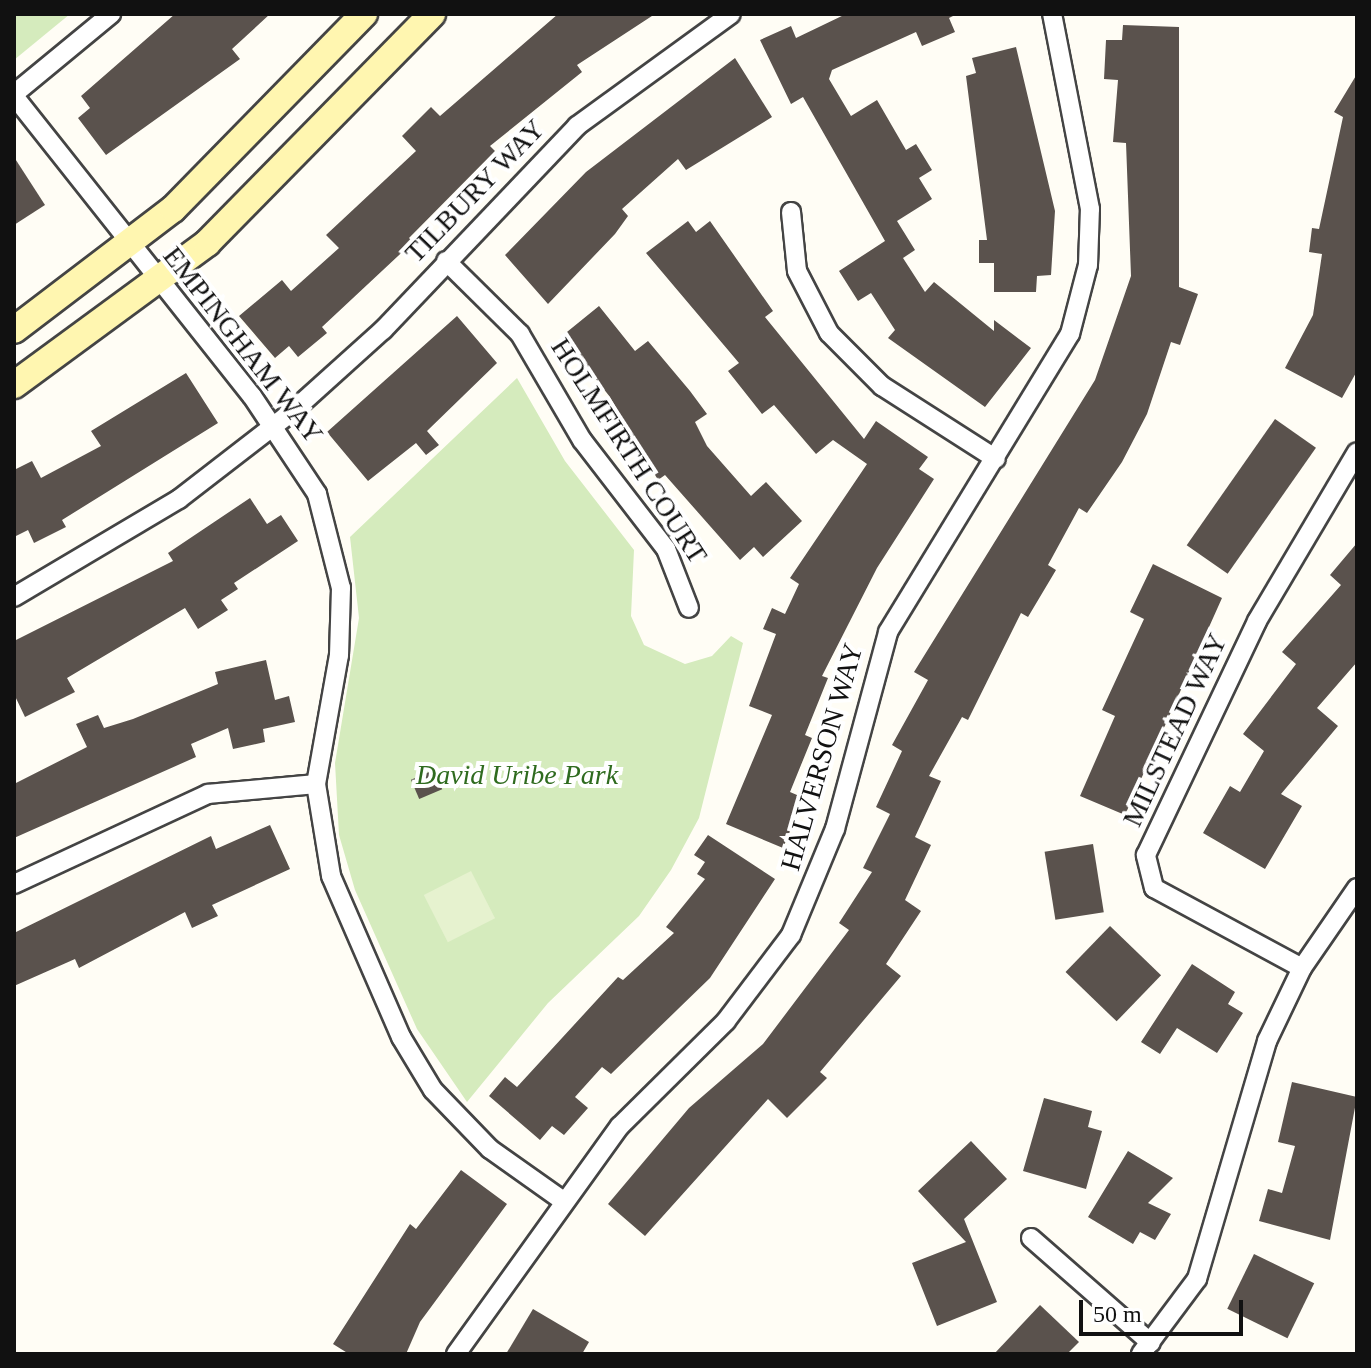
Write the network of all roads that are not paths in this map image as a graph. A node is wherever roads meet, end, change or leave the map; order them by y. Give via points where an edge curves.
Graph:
1 (111, 14) edge
2 (364, 14) edge
3 (432, 14) edge
4 (731, 14) edge
5 (1052, 14) edge
6 (14, 95) edge
7 (791, 212) dead end
8 (129, 246) junction
9 (446, 261) junction
10 (159, 283) junction
11 (14, 330) edge
12 (14, 385) edge
13 (274, 426) junction
14 (1357, 452) edge
15 (996, 459) junction
16 (14, 597) edge
17 (689, 608) dead end
18 (316, 784) junction
19 (14, 884) edge
20 (1357, 888) edge
21 (1302, 968) junction
22 (562, 1200) junction
23 (1031, 1238) dead end
24 (1146, 1349) edge
25 (456, 1354) edge

1 - 6 street
2 - 8 main road via 219,167
3 - 10 main road via 253,200
4 - 9 street, TILBURY WAY via 594,111
5 - 15 street, HALVERSON WAY via 1088,182 1088,265 1070,334
6 - 8 street, EMPINGHAM WAY
7 - 15 street via 797,271 829,333 891,393
8 - 10 street, EMPINGHAM WAY
8 - 11 main road
9 - 13 street, TILBURY WAY via 350,362
9 - 17 street, HOLMFIRTH COURT via 520,334 582,440 666,549
10 - 12 main road
10 - 13 street, EMPINGHAM WAY
13 - 16 street, TILBURY WAY via 179,499
13 - 18 street, EMPINGHAM WAY via 321,503 341,588 339,655
14 - 21 street, MILSTEAD WAY via 1257,621 1146,855 1154,888
15 - 22 street, HALVERSON WAY via 888,632 827,854 791,935 749,995 646,1095
18 - 19 street via 208,794
18 - 22 street, EMPINGHAM WAY via 331,876 418,1067 470,1131
20 - 21 street
21 - 24 street via 1249,1091 1206,1257
22 - 25 street, HALVERSON WAY
23 - 24 street

